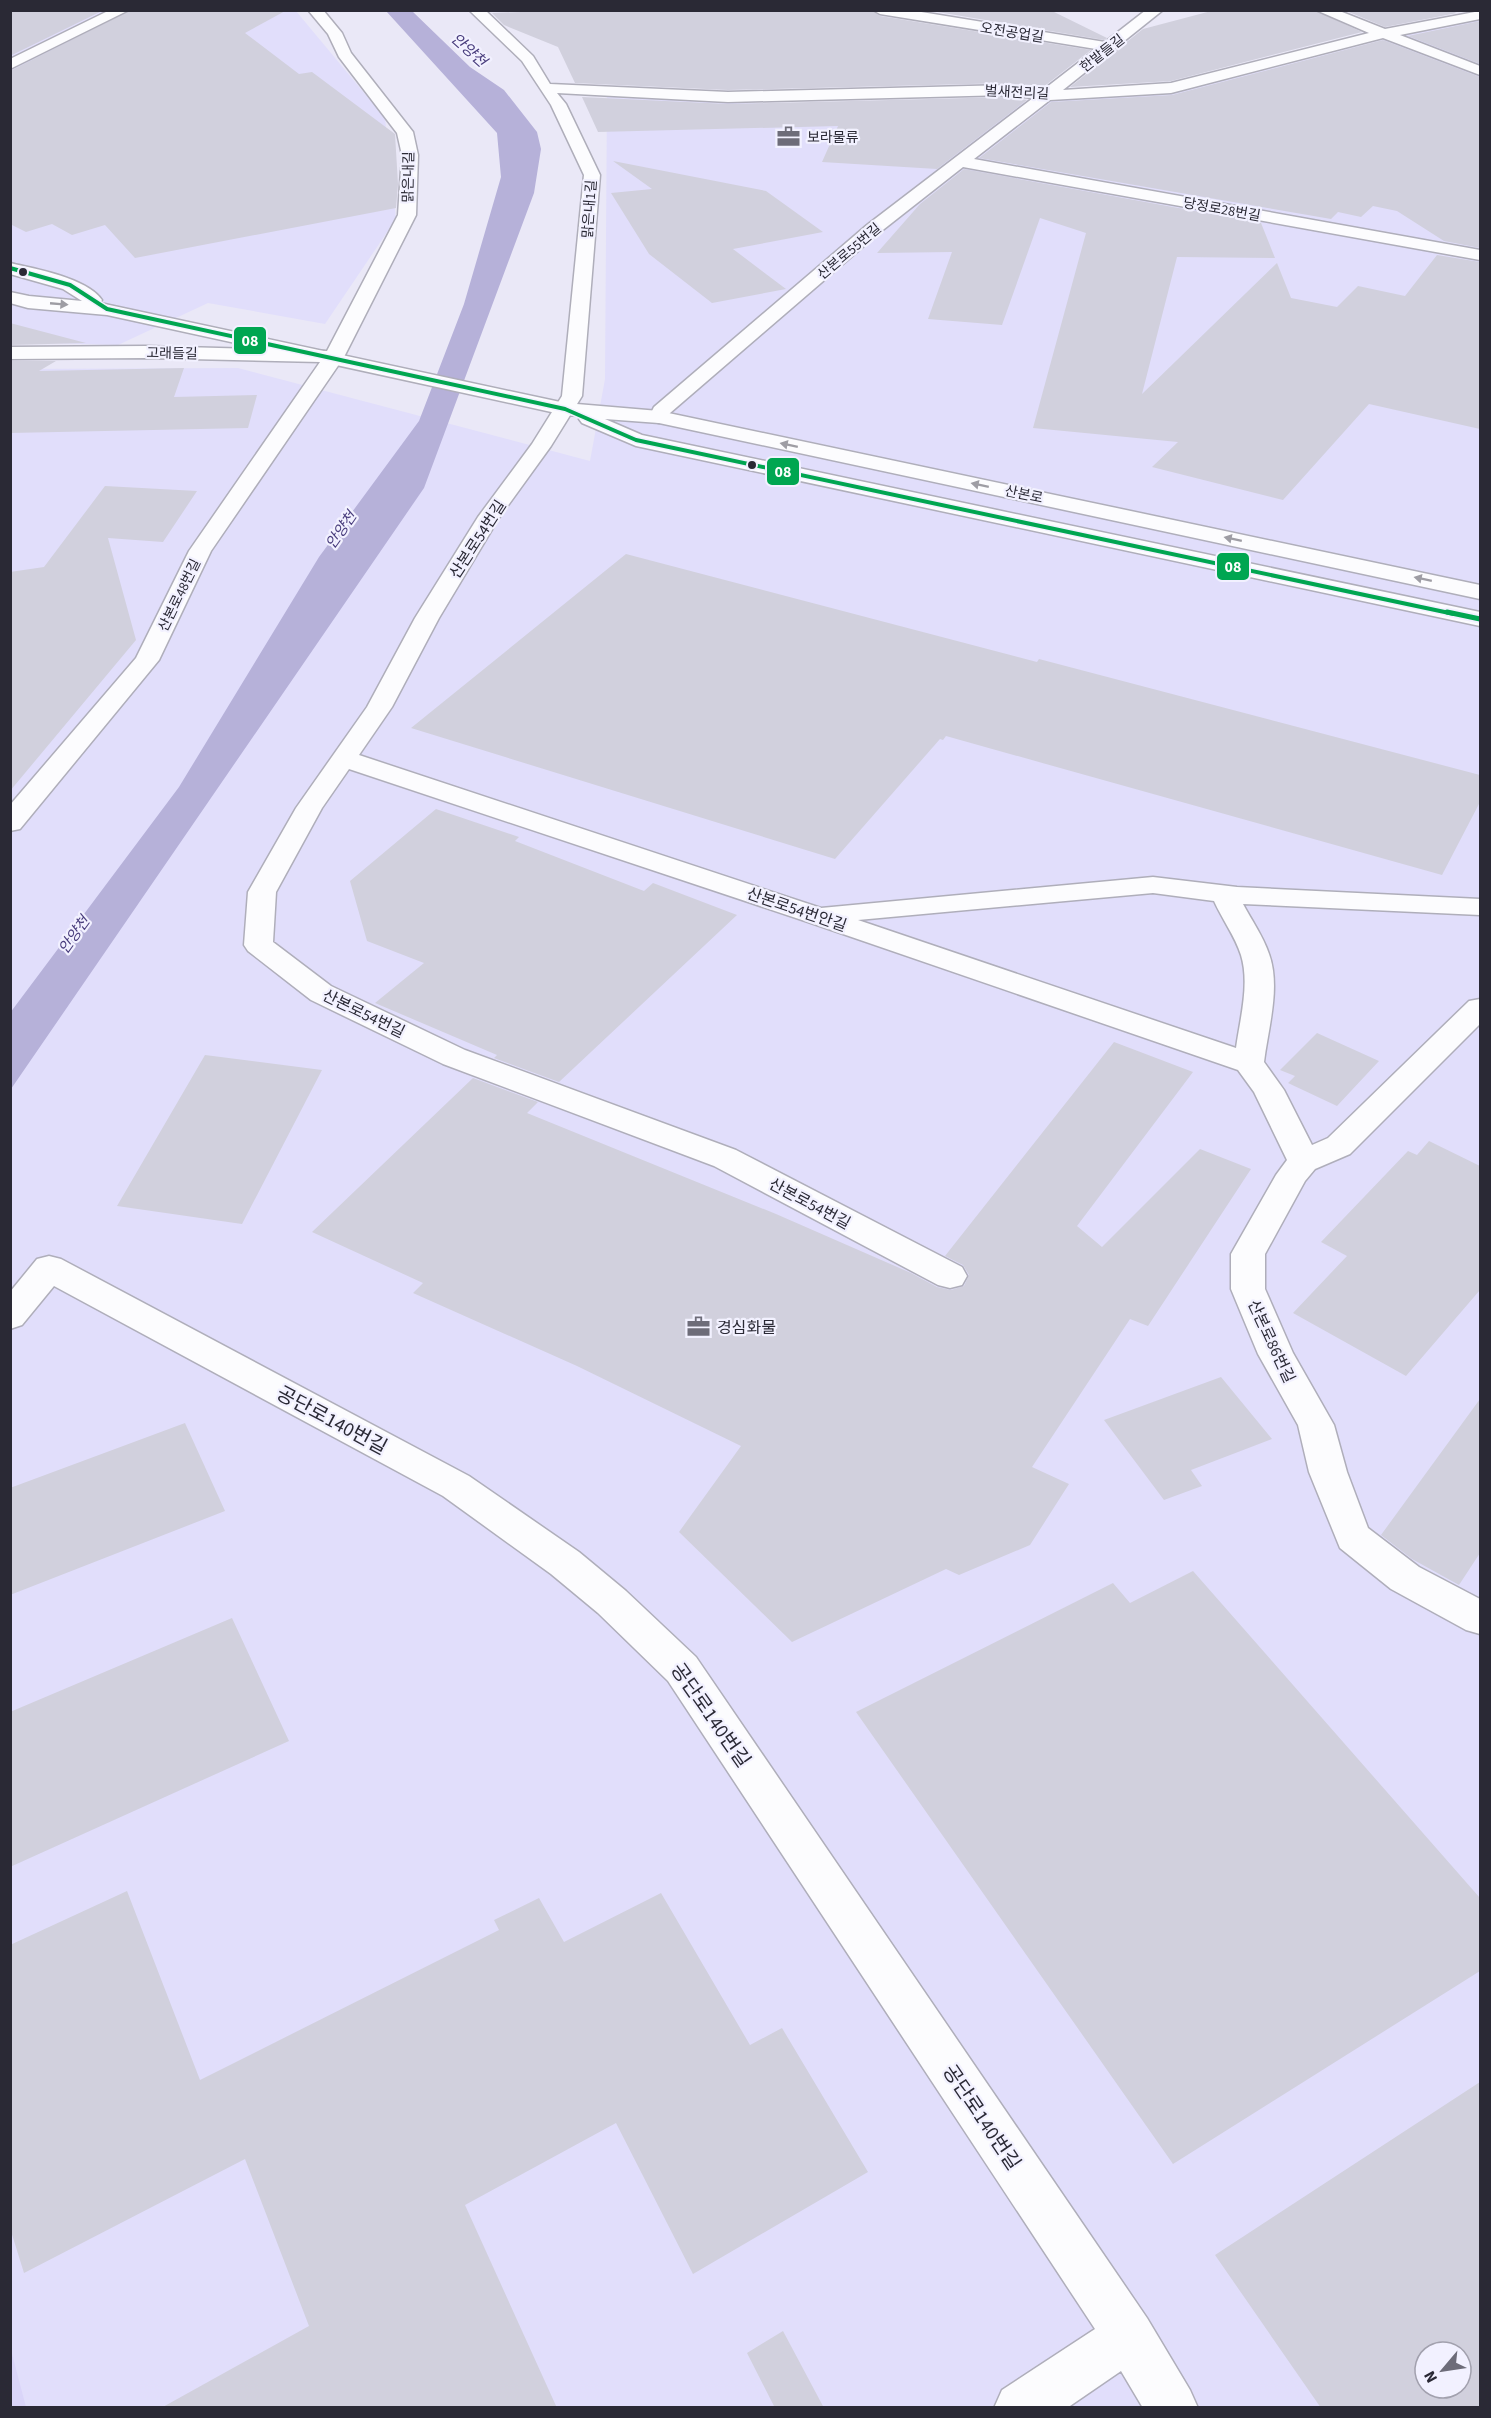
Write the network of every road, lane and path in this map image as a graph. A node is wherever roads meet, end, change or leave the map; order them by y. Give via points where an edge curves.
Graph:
1 (122, 10) edge
2 (315, 10) edge
3 (476, 10) edge
4 (880, 10) edge
5 (1156, 10) edge
6 (1323, 10) edge
7 (1480, 15) edge
8 (1382, 34) junction
9 (1109, 47) junction
10 (10, 65) edge
11 (1480, 71) edge
12 (545, 88) junction
13 (1048, 95) junction
14 (963, 162) junction
15 (1480, 255) edge
16 (10, 268) edge
17 (10, 297) edge
18 (107, 309) junction
19 (10, 353) edge
20 (334, 357) junction
21 (553, 406) junction
22 (659, 417) junction
23 (1480, 591) edge
24 (1480, 619) edge
25 (343, 759) junction
26 (10, 823) edge
27 (1226, 894) junction
28 (1480, 908) edge
29 (818, 916) junction
30 (1480, 1008) edge
31 (1249, 1063) junction
32 (1304, 1161) junction
33 (950, 1276) dead end
34 (10, 1316) edge
35 (1480, 1618) edge
36 (1129, 2336) junction
37 (1020, 2408) edge
38 (1172, 2408) edge

1 - 10 street
2 - 20 street, 맑은내길 via 405,132 411,155 407,215
3 - 12 street, 맑은내1길 via 528,59
4 - 9 street, 오전공업길
5 - 9 street, 한밭들길
6 - 8 street
7 - 8 street, 벌새전리길
8 - 11 street
8 - 13 street, 벌새전리길 via 1170,88
9 - 13 street, 한밭들길
12 - 13 street, 벌새전리길 via 728,97 1008,90
12 - 21 street, 맑은내1길 via 558,104 592,175 572,396
13 - 14 street, 산본로55번길
14 - 15 street, 당정로28번길
14 - 22 street, 산본로55번길 via 873,229 661,411
16 - 18 street via 70,285
17 -> 18 street
18 - 20 street
19 - 20 street, 고래들길
20 - 21 street
20 - 26 street, 산본로48번길 via 200,551 147,660
21 - 22 street, 산본로
21 - 24 street, 산본로 via 636,440
21 - 25 street, 산본로54번길 via 542,446 489,517 427,618 379,707
23 -> 22 street, 산본로
25 - 29 street, 산본로54번안길
25 - 33 street, 산본로54번길 via 309,808 262,892 258,945 321,993 454,1057 725,1158
27 - 28 street
27 - 29 street via 1153,885
27 - 31 street via 1233,915 1256,954 1259,971
29 - 31 street, 산본로54번안길
30 - 32 street via 1339,1146
31 - 32 street via 1268,1090
32 - 35 street, 산본로86번길 via 1292,1175 1248,1254 1248,1289 1275,1354 1316,1425 1328,1472 1353,1537 1405,1578
34 - 36 street, 공단로140번길 via 50,1268 456,1486 565,1563 612,1602 682,1669
36 - 37 street
36 - 38 street, 공단로140번길

